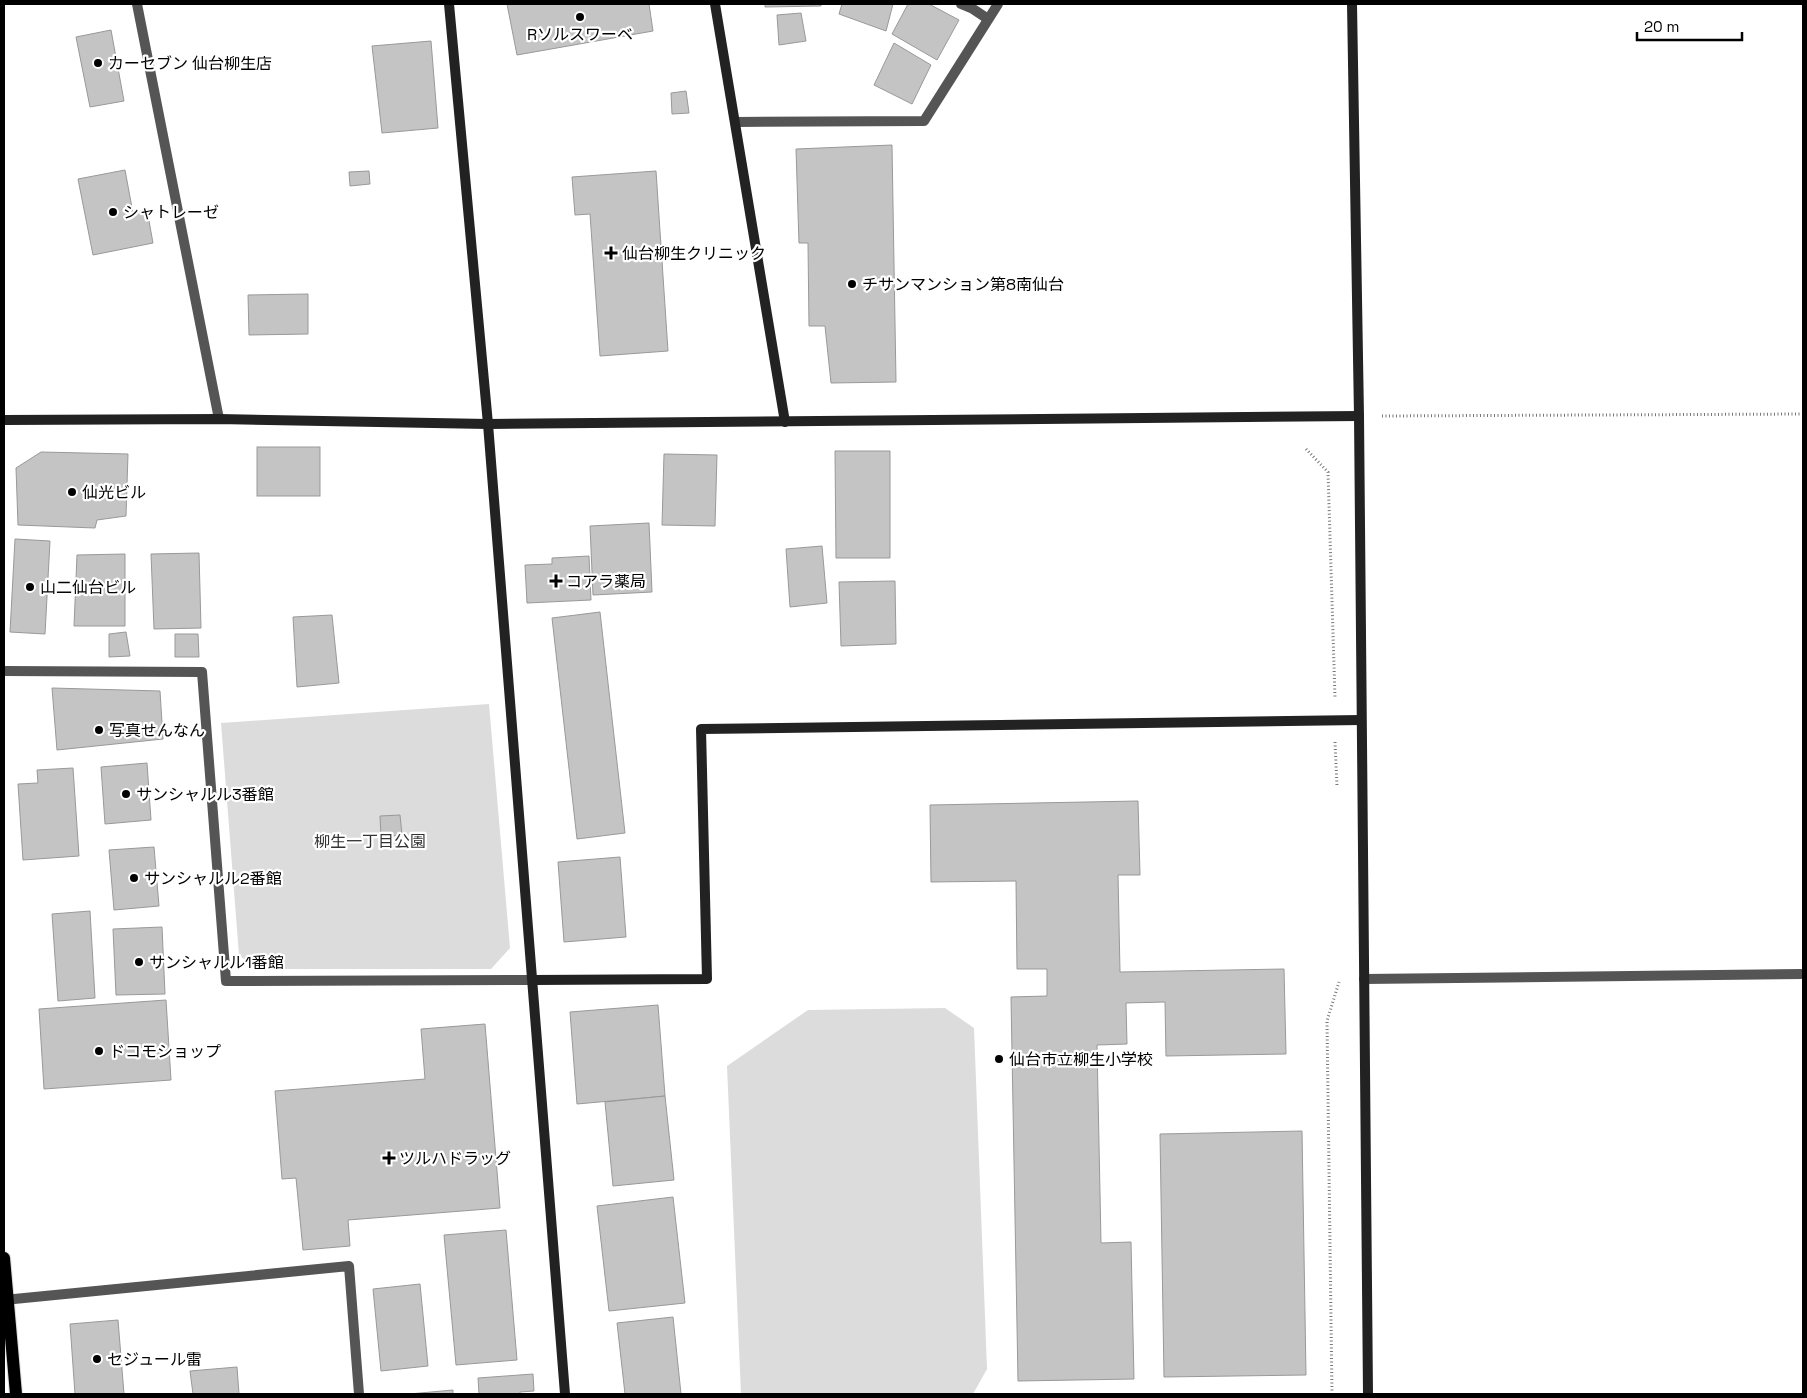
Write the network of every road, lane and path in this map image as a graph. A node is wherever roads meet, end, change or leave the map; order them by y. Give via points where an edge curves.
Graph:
1 (137, 4) edge
2 (449, 4) edge
3 (714, 4) edge
4 (961, 4) edge
5 (998, 4) edge
6 (1352, 4) edge
7 (988, 20) junction
8 (736, 122) junction
9 (1803, 414) edge
10 (1359, 416) junction
11 (219, 418) junction
12 (4, 420) edge
13 (786, 422) junction
14 (488, 424) junction
15 (1306, 449) dead end
16 (4, 671) edge
17 (1334, 704) dead end
18 (1361, 720) junction
19 (1335, 738) dead end
20 (1337, 796) dead end
21 (1803, 974) edge
22 (1364, 979) junction
23 (533, 980) junction
24 (1340, 980) dead end
25 (4, 1258) edge
26 (6, 1300) edge
27 (16, 1394) edge
28 (359, 1394) edge
29 (565, 1394) edge
30 (1332, 1394) edge
31 (1368, 1394) edge

1 - 11 street
2 - 14 street
3 - 8 street
4 - 7 street via 973,8
5 - 7 street
6 - 10 street
7 - 8 street via 924,121
8 - 13 street
9 - 10 path
10 - 13 street
10 - 18 street
11 - 12 street
11 - 14 street
13 - 14 street
14 - 23 street
15 - 17 path via 1328,472
16 - 23 street via 202,672 226,981
18 - 22 street
18 - 23 street via 701,729 707,979
19 - 20 path
21 - 22 street
22 - 31 street
23 - 29 street
24 - 30 path via 1327,1021
25 - 26 main road
26 - 27 main road
26 - 28 street via 348,1266

